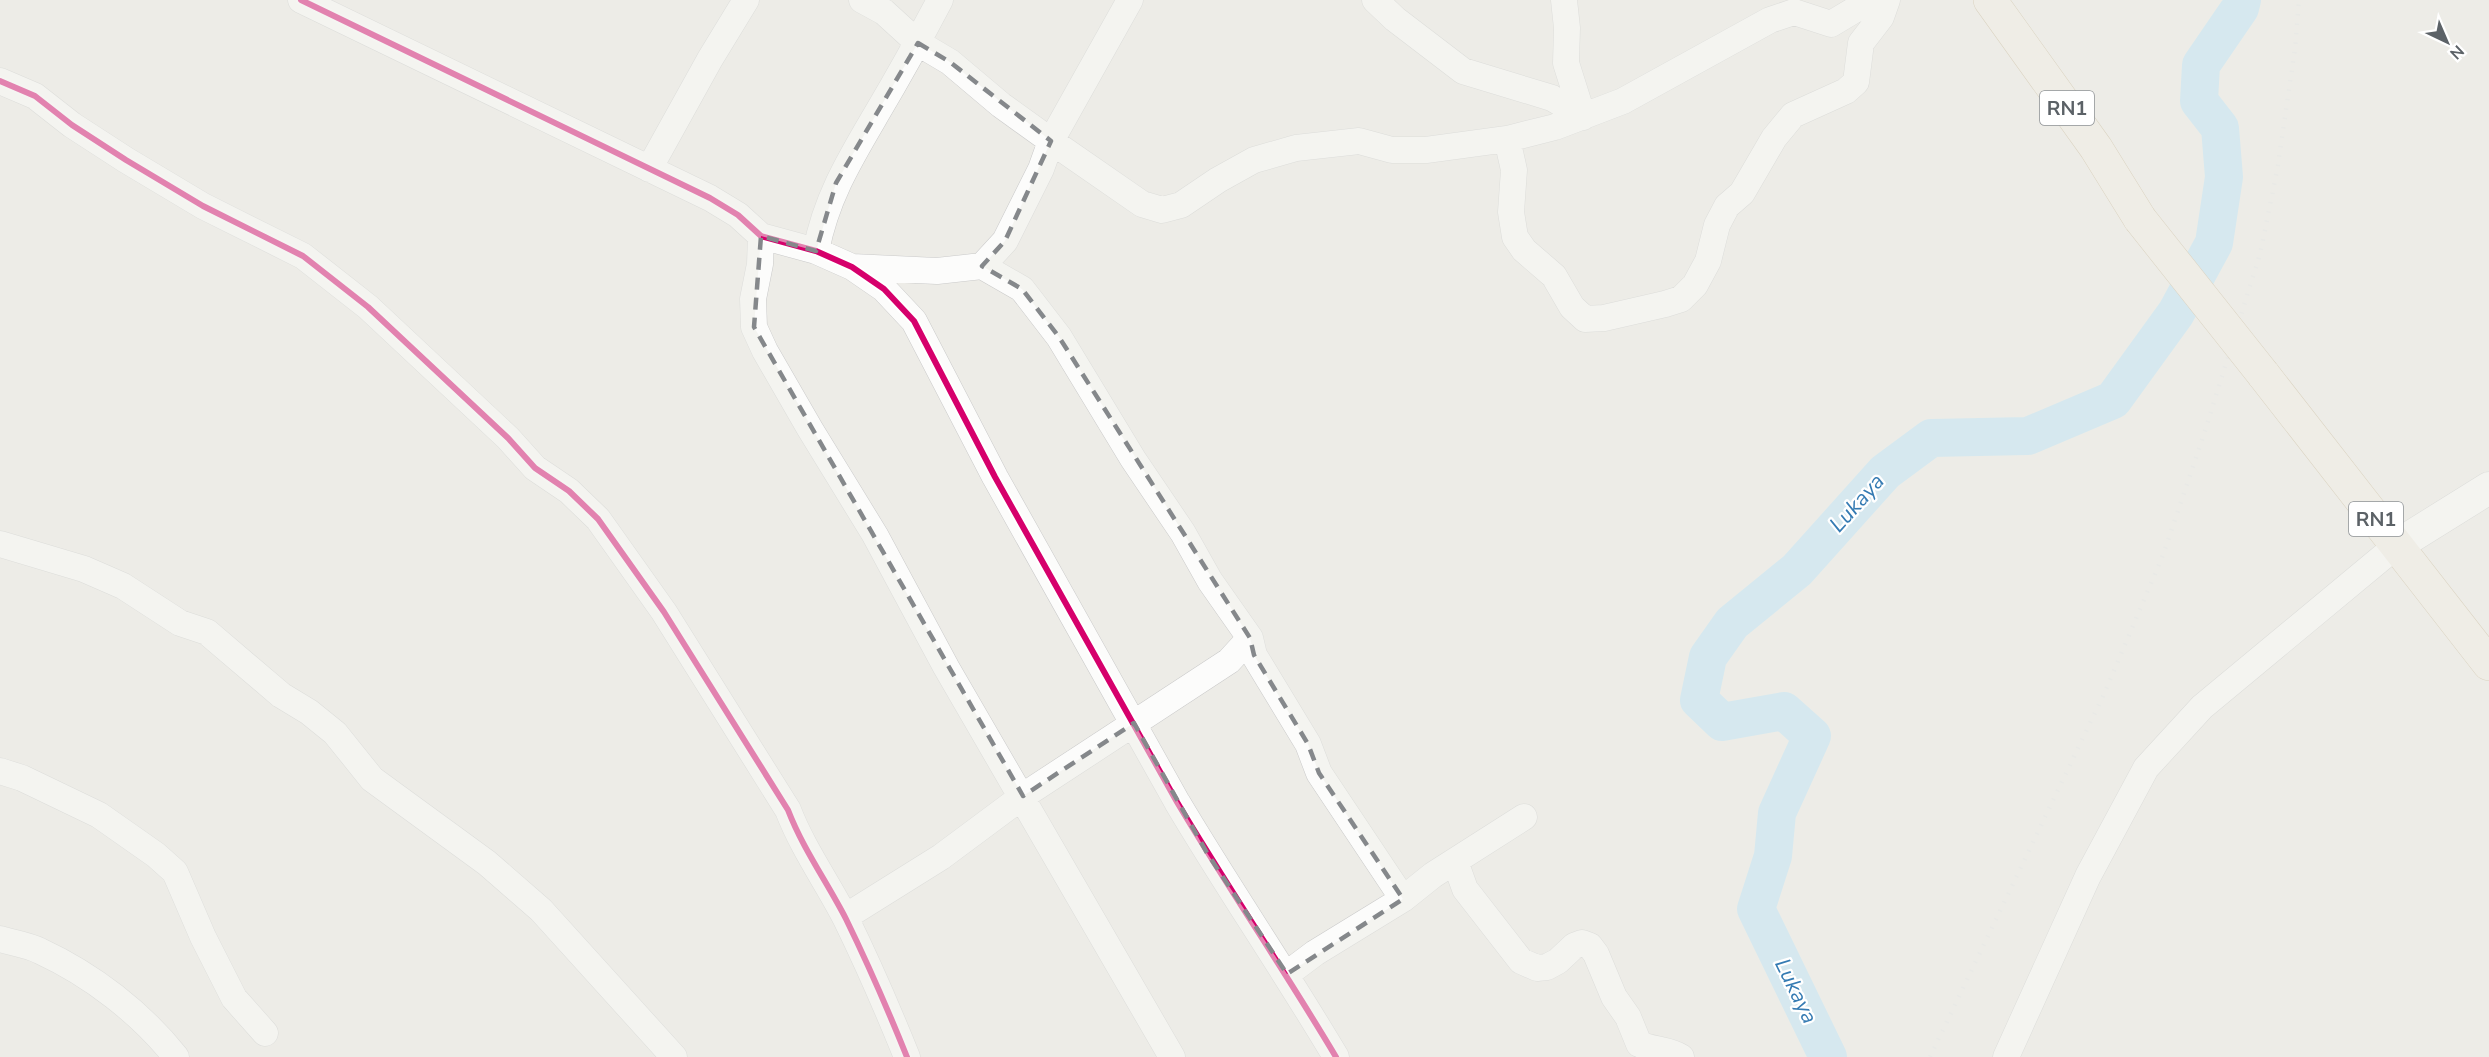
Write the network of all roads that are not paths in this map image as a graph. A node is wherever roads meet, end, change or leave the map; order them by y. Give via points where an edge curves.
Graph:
1 (301, 0) edge
2 (746, 0) edge
3 (862, 0) edge
4 (940, 0) edge
5 (1130, 0) edge
6 (1375, 0) edge
7 (1564, 0) edge
8 (1871, 0) edge
9 (1887, 0) edge
10 (1990, 0) edge
11 (918, 43) junction
12 (0, 81) edge
13 (1583, 117) junction
14 (1507, 139) junction
15 (1051, 141) junction
16 (649, 169) junction
17 (761, 236) junction
18 (816, 251) junction
19 (982, 266) junction
20 (852, 267) junction
21 (2489, 488) edge
22 (0, 544) edge
23 (2396, 546) junction
24 (1250, 638) junction
25 (2489, 664) edge
26 (1134, 723) junction
27 (0, 771) edge
28 (1023, 796) junction
29 (1524, 818) dead end
30 (1455, 861) junction
31 (1403, 899) junction
32 (845, 917) junction
33 (0, 939) edge
34 (1287, 974) junction
35 (265, 1033) dead end
36 (176, 1057) edge
37 (674, 1057) edge
38 (908, 1057) edge
39 (1172, 1057) edge
40 (1336, 1057) edge
41 (1681, 1057) edge
42 (2006, 1057) edge

1 - 16 street
2 - 16 street
3 - 11 street via 884,12
4 - 11 street
5 - 15 street
6 - 13 street via 1463,71 1552,98
7 - 13 street via 1566,63
8 - 13 street via 1831,24 1794,12 1770,20 1623,100
9 - 14 street via 1881,17 1861,43 1856,82 1846,91 1793,115 1774,138 1742,194 1727,206 1717,225 1708,261 1695,285 1681,299 1585,319 1572,307 1554,276 1515,237 1511,212 1514,170
10 - 23 highway, RN1, bridge via 2096,148 2140,219
11 - 15 street via 950,62
11 - 18 street via 836,183 821,223
12 - 32 street via 35,96 72,125 203,207 303,256 368,307 535,468 569,491 598,519 729,713 788,810 797,835
13 - 14 street
14 - 15 street via 1426,150 1392,150 1359,141 1296,148 1254,160 1181,205 1162,210 1142,204
15 - 19 street via 1010,233
16 - 17 street via 710,198 738,215
17 - 18 street
17 - 28 street via 753,327
18 - 20 street
19 - 20 street via 938,271
19 - 24 street via 1022,288 1059,337 1210,581
20 - 26 street via 884,289 914,321 995,477
21 - 23 street
22 - 37 street via 84,569 123,586 180,623 207,632 281,695 335,733 372,779 487,863 541,910
23 - 25 highway, RN1
23 - 42 street via 2202,707 2146,768 2088,876
24 - 26 street via 1229,661
24 - 31 street via 1254,655 1308,744 1319,773
26 - 28 street
26 - 34 street via 1208,853
27 - 35 street via 99,815 176,872 234,998
28 - 32 street via 941,857
28 - 39 street
29 - 30 street
30 - 31 street
30 - 41 street via 1465,889 1521,961 1537,968 1547,967 1574,946 1590,946 1639,1044
31 - 34 street
32 - 38 street
33 - 36 street via 40,951 104,988 160,1037
34 - 40 street

